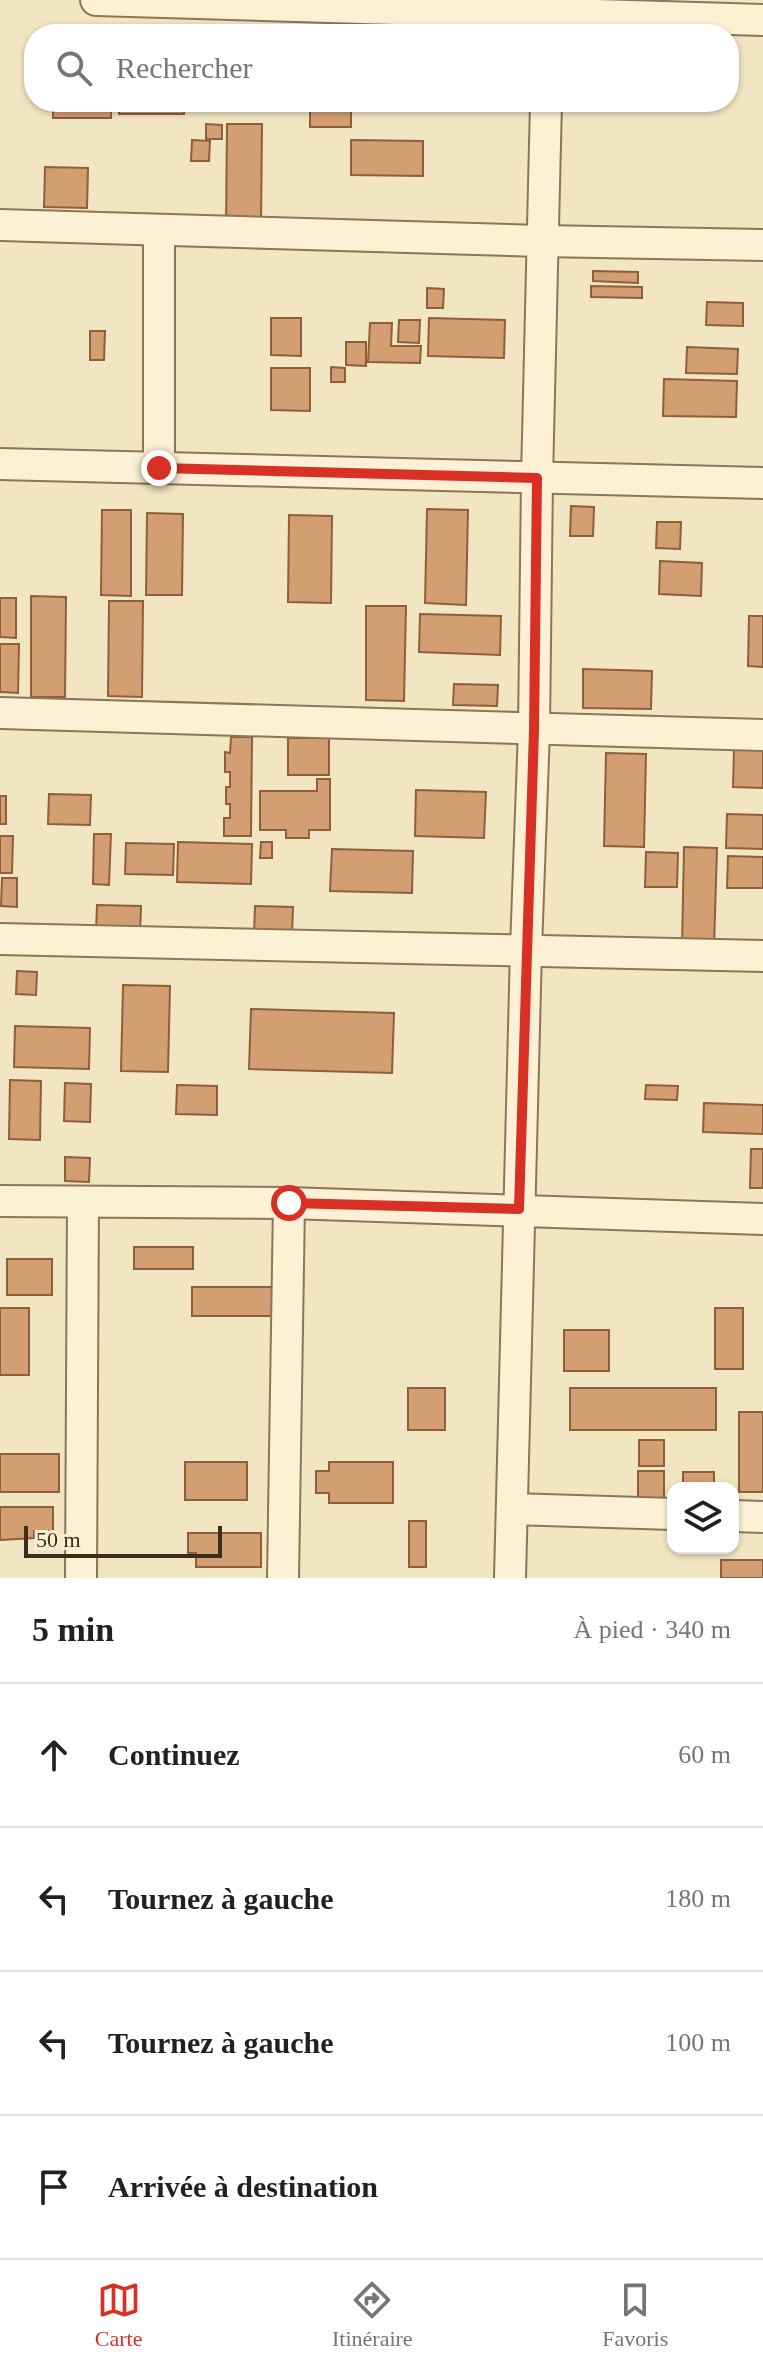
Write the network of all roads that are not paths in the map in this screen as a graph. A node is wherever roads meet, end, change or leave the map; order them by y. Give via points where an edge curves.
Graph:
1 (96, 0) edge
2 (548, 16) edge
3 (763, 20) edge
4 (546, 112) edge
5 (0, 225) edge
6 (159, 230) junction
7 (542, 241) junction
8 (763, 245) edge
9 (0, 464) edge
10 (159, 468) junction
11 (537, 478) junction
12 (763, 483) edge
13 (0, 713) edge
14 (534, 730) junction
15 (763, 735) edge
16 (0, 939) edge
17 (526, 949) junction
18 (763, 956) edge
19 (0, 1201) edge
20 (83, 1202) junction
21 (289, 1203) junction
22 (519, 1209) junction
23 (763, 1219) edge
24 (512, 1509) junction
25 (667, 1514) edge
26 (739, 1516) edge
27 (763, 1517) edge
28 (81, 1578) edge
29 (283, 1578) edge
30 (510, 1578) edge

1 - 2 street
2 - 3 street
4 - 7 street
5 - 6 street
6 - 7 street
6 - 10 street
7 - 8 street
7 - 11 street
9 - 10 street
10 - 11 street
11 - 12 street
11 - 14 street
13 - 14 street
14 - 15 street
14 - 17 street
16 - 17 street
17 - 18 street
17 - 22 street
19 - 20 street
20 - 21 street
20 - 28 street
21 - 22 street
21 - 29 street
22 - 23 street
22 - 24 street
24 - 25 street
24 - 30 street
26 - 27 street

